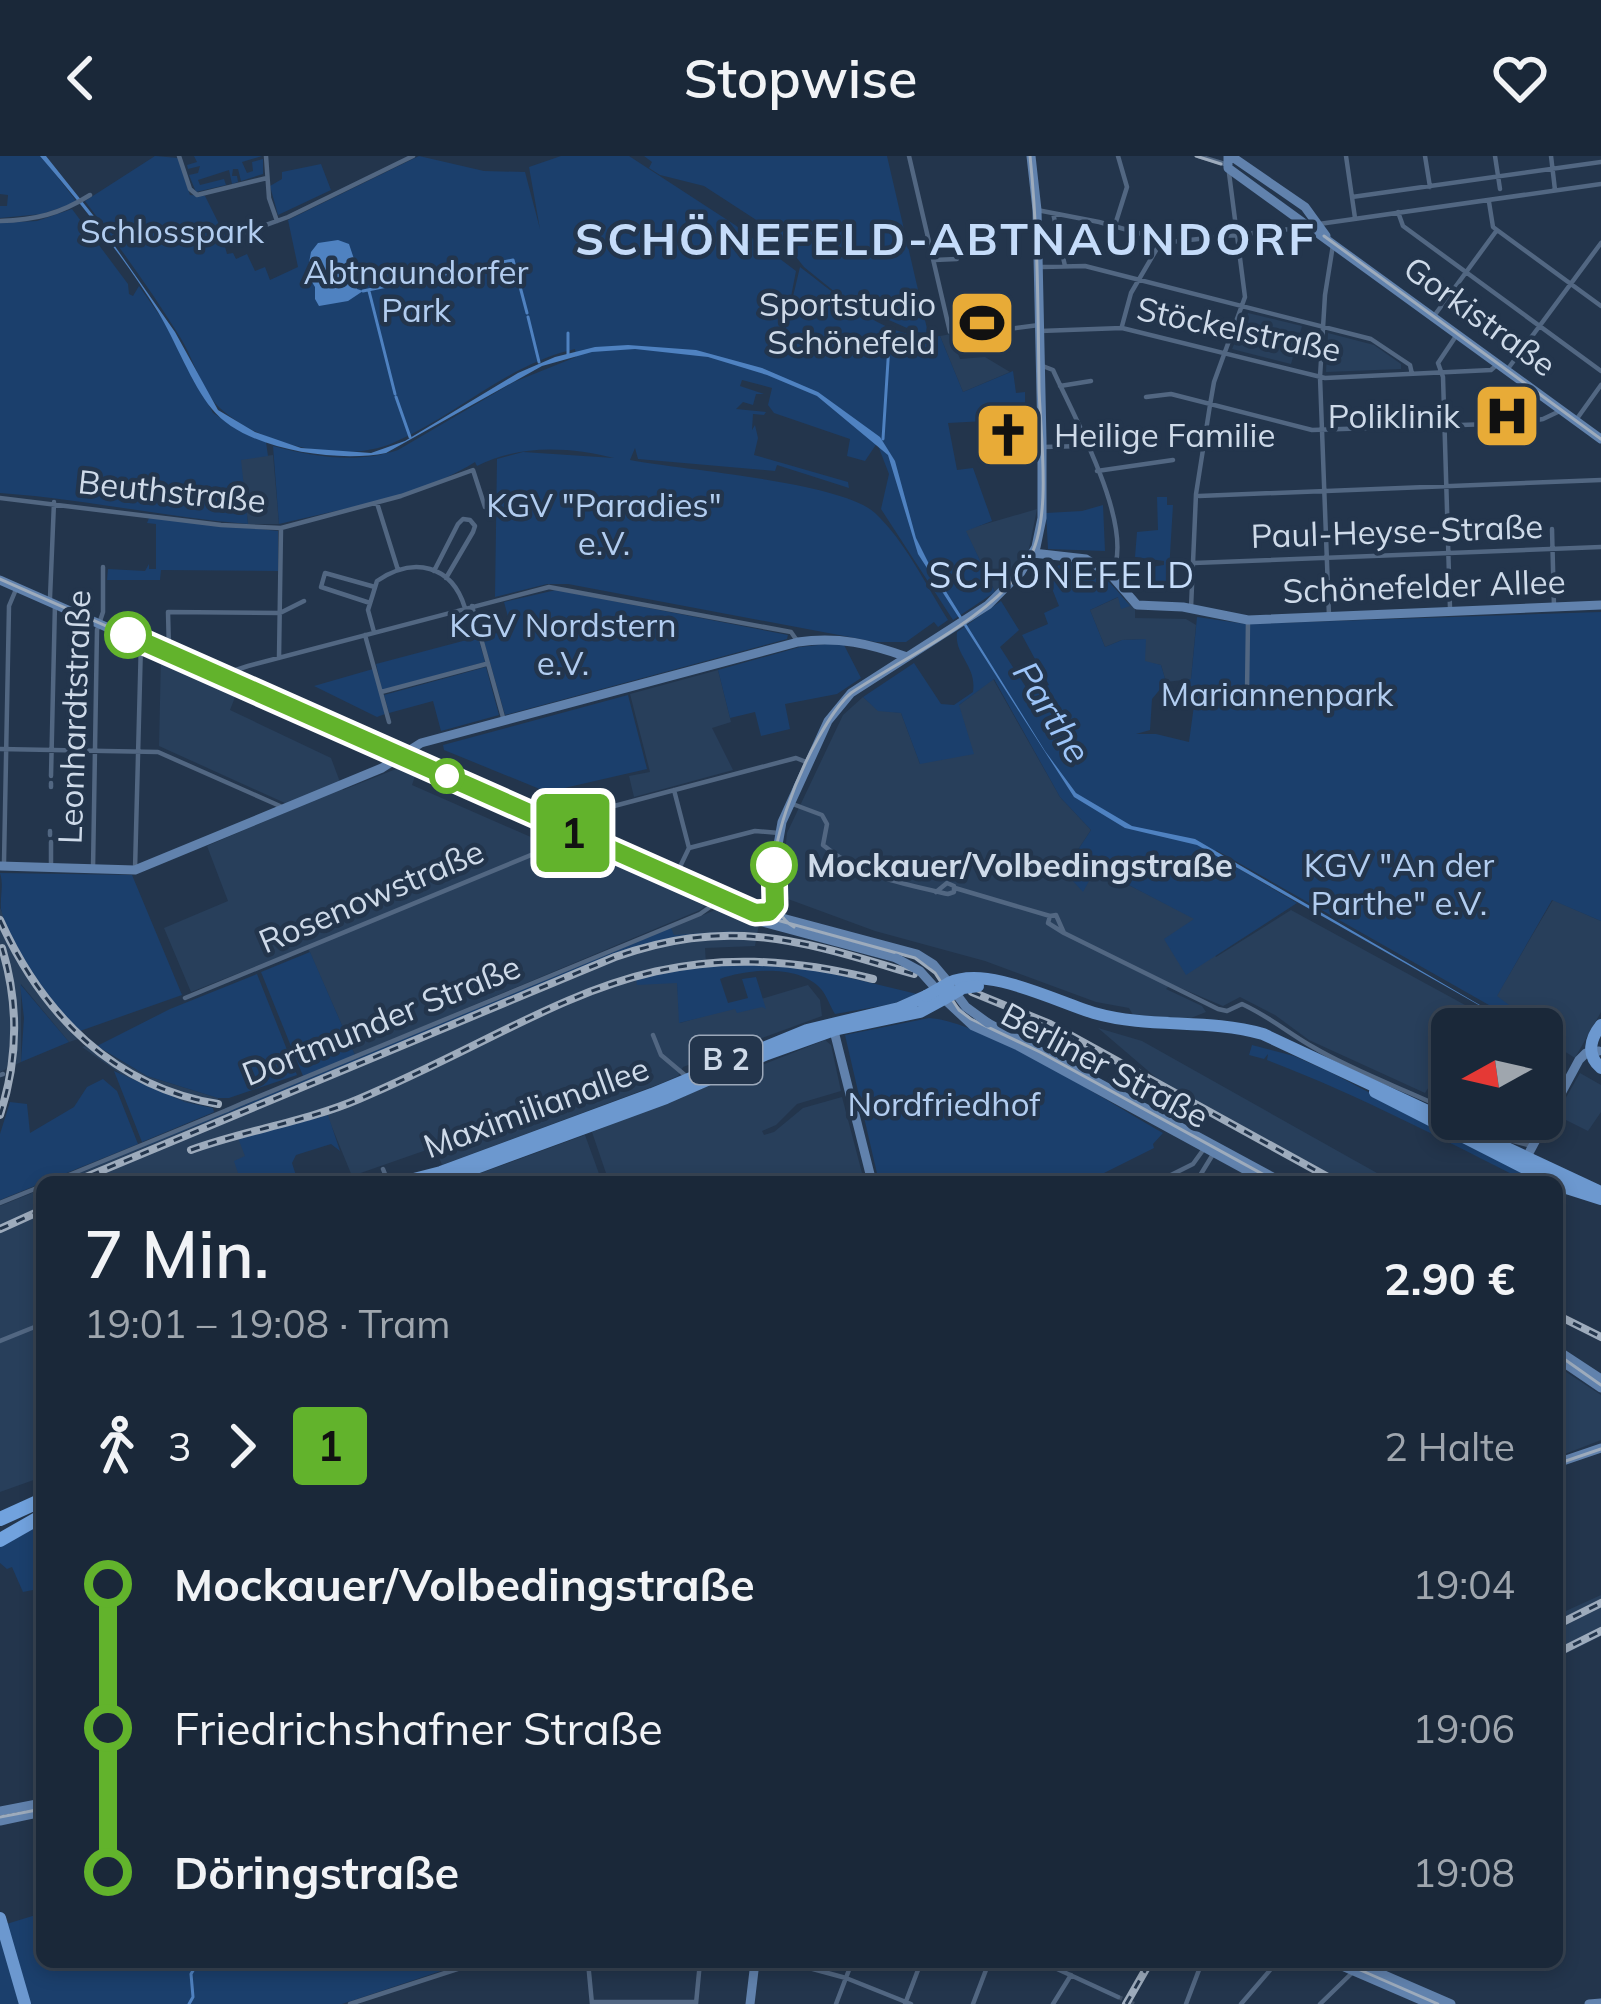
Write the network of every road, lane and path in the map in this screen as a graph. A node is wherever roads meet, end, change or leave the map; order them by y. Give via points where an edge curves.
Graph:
1 (179, 156) edge
2 (266, 156) edge
3 (413, 156) edge
4 (909, 156) edge
5 (1031, 156) edge
6 (1118, 156) edge
7 (1199, 156) edge
8 (1346, 156) edge
9 (1425, 156) edge
10 (1495, 156) edge
11 (1551, 156) edge
12 (1229, 161) edge
13 (1601, 162) edge
14 (1552, 169) junction
15 (1498, 177) junction
16 (267, 178) junction
17 (1601, 184) edge
18 (1430, 187) junction
19 (1499, 188) dead end
20 (1556, 190) junction
21 (87, 196) dead end
22 (1352, 197) junction
23 (1489, 200) junction
24 (1037, 210) junction
25 (1052, 211) junction
26 (1398, 212) junction
27 (1355, 218) junction
28 (0, 220) edge
29 (277, 221) junction
30 (1114, 225) junction
31 (1314, 225) junction
32 (1497, 230) junction
33 (1237, 235) junction
34 (227, 239) dead end
35 (1330, 239) junction
36 (1162, 240) junction
37 (1601, 243) edge
38 (957, 259) dead end
39 (934, 260) junction
40 (1065, 266) junction
41 (1038, 267) junction
42 (1466, 272) junction
43 (1136, 280) junction
44 (1570, 284) junction
45 (1601, 306) edge
46 (1241, 307) junction
47 (1434, 316) junction
48 (1540, 326) junction
49 (1322, 327) junction
50 (1040, 328) junction
51 (1122, 328) junction
52 (1458, 333) junction
53 (1224, 353) junction
54 (1040, 365) junction
55 (1503, 366) junction
56 (1601, 370) edge
57 (1441, 372) junction
58 (1412, 374) junction
59 (1320, 377) junction
60 (1091, 381) dead end
61 (1601, 385) edge
62 (1060, 386) junction
63 (1146, 397) dead end
64 (1210, 405) junction
65 (1562, 410) junction
66 (1576, 420) junction
67 (1444, 425) junction
68 (1321, 430) junction
69 (1601, 439) edge
70 (1087, 446) junction
71 (1042, 447) junction
72 (1173, 460) dead end
73 (1096, 471) junction
74 (1601, 480) edge
75 (1446, 485) junction
76 (1324, 490) junction
77 (1196, 496) junction
78 (0, 498) edge
79 (53, 502) junction
80 (377, 503) junction
81 (483, 504) dead end
82 (281, 528) junction
83 (1552, 529) dead end
84 (1601, 547) edge
85 (1552, 549) junction
86 (1033, 553) junction
87 (1448, 553) junction
88 (1325, 558) junction
89 (1194, 563) junction
90 (103, 567) dead end
91 (398, 570) junction
92 (434, 571) junction
93 (1111, 574) junction
94 (446, 578) junction
95 (0, 580) edge
96 (376, 584) junction
97 (17, 587) junction
98 (321, 587) junction
99 (313, 596) dead end
100 (304, 601) dead end
101 (52, 603) junction
102 (370, 603) junction
103 (1601, 605) edge
104 (469, 607) junction
105 (1554, 607) junction
106 (1191, 608) junction
107 (1450, 611) junction
108 (280, 613) junction
109 (1329, 616) junction
110 (1248, 620) junction
111 (99, 623) junction
112 (369, 633) junction
113 (141, 642) junction
114 (798, 642) junction
115 (868, 645) junction
116 (168, 654) junction
117 (279, 658) junction
118 (907, 658) junction
119 (488, 664) junction
120 (895, 665) junction
121 (227, 680) junction
122 (381, 692) junction
123 (1247, 693) dead end
124 (503, 721) junction
125 (389, 722) dead end
126 (421, 743) junction
127 (3, 749) edge
128 (52, 750) junction
129 (95, 751) junction
130 (138, 752) junction
131 (398, 756) junction
132 (808, 763) junction
133 (424, 767) junction
134 (51, 782) dead end
135 (674, 790) junction
136 (790, 803) junction
137 (285, 808) junction
138 (778, 832) junction
139 (572, 833) junction
140 (50, 836) dead end
141 (584, 838) junction
142 (689, 848) junction
143 (637, 861) junction
144 (2, 866) edge
145 (51, 868) junction
146 (93, 869) junction
147 (136, 870) junction
148 (676, 875) junction
149 (719, 898) junction
150 (777, 902) junction
151 (775, 916) junction
152 (759, 920) junction
153 (785, 923) junction
154 (897, 954) junction
155 (933, 964) junction
156 (974, 980) junction
157 (943, 989) junction
158 (185, 998) dead end
159 (924, 1005) junction
160 (1258, 1016) junction
161 (962, 1020) junction
162 (833, 1026) junction
163 (987, 1027) junction
164 (1601, 1028) edge
165 (653, 1035) dead end
166 (1253, 1035) junction
167 (1587, 1062) edge
168 (688, 1079) junction
169 (1431, 1102) edge
170 (1506, 1140) edge
171 (1211, 1148) junction
172 (1527, 1157) junction
173 (383, 1169) dead end
174 (67, 1176) edge
175 (386, 1176) edge
176 (425, 1176) edge
177 (454, 1176) edge
178 (866, 1176) edge
179 (1169, 1176) edge
180 (1199, 1176) edge
181 (1258, 1176) edge
182 (1269, 1176) edge
183 (1547, 1176) edge
184 (1563, 1185) edge
185 (36, 1188) edge
186 (1601, 1196) edge
187 (0, 1203) edge
188 (36, 1326) edge
189 (0, 1340) edge
190 (1563, 1357) edge
191 (1563, 1359) edge
192 (1601, 1379) edge
193 (1601, 1388) edge
194 (1601, 1448) edge
195 (1563, 1461) edge
196 (36, 1505) edge
197 (0, 1508) edge
198 (36, 1508) edge
199 (36, 1510) edge
200 (0, 1523) edge
201 (0, 1540) edge
202 (36, 1803) edge
203 (0, 1811) edge
204 (36, 1813) edge
205 (0, 1821) edge
206 (0, 1918) edge
207 (461, 1968) edge
208 (589, 1968) edge
209 (699, 1968) edge
210 (754, 1968) edge
211 (809, 1968) edge
212 (850, 1968) edge
213 (919, 1968) edge
214 (987, 1968) edge
215 (1055, 1968) edge
216 (1076, 1968) edge
217 (1200, 1968) edge
218 (1272, 1968) edge
219 (1353, 1968) edge
220 (1356, 1968) edge
221 (1357, 1968) edge
222 (1073, 1976) junction
223 (846, 1978) junction
224 (1118, 1996) dead end
225 (592, 2003) edge
226 (696, 2003) edge
227 (908, 2003) edge
228 (1601, 2003) edge
229 (25, 2004) edge
230 (352, 2004) edge
231 (751, 2004) edge
232 (836, 2004) edge
233 (973, 2004) edge
234 (1053, 2004) edge
235 (1186, 2004) edge
236 (1241, 2004) edge
237 (1320, 2004) edge
238 (1430, 2004) edge
239 (1451, 2004) edge
240 (1589, 2004) edge

1 - 16 street via 194,194
2 - 16 street
3 - 29 street
4 - 39 street
5 - 24 main road
6 - 30 street via 1127,187
7 - 12 street, Gorkistraße
8 - 22 street
9 - 18 street
10 - 15 street
11 - 14 street
12 - 31 main road, Gorkistraße
12 - 33 street
13 - 14 street
14 - 15 street
14 - 20 street
15 - 18 street
15 - 19 street
16 - 29 street
17 - 20 street
18 - 22 street
20 - 23 street
21 - 28 street via 32,220
22 - 27 street
23 - 26 street
23 - 32 street
24 - 25 street
24 - 41 main road
25 - 30 street
25 - 40 street
26 - 27 street
26 - 42 street via 1403,226
27 - 31 street
29 - 34 street
30 - 36 street
31 - 33 street
31 - 35 main road, Gorkistraße
32 - 42 street
32 - 44 street
33 - 36 street
33 - 46 street
35 - 47 main road, Gorkistraße
35 - 49 street
36 - 43 street
37 - 44 street
38 - 39 street
39 - 50 street, Stöckelstraße via 956,336
40 - 41 street
40 - 43 street
41 - 50 main road
42 - 47 street
42 - 48 street
43 - 46 street
43 - 51 street
44 - 45 street
44 - 48 street
46 - 49 street
46 - 53 street
47 - 52 main road, Gorkistraße
48 - 55 street
48 - 56 street
49 - 58 street via 1378,341
49 - 59 street
50 - 51 street, Stöckelstraße
50 - 54 main road
51 - 53 street, Stöckelstraße
52 - 55 main road, Gorkistraße
52 - 57 street via 1439,359
53 - 59 street, Stöckelstraße
53 - 64 street
54 - 62 street
54 - 71 main road
55 - 57 street, Stöckelstraße
55 - 65 main road, Gorkistraße
57 - 58 street, Stöckelstraße
57 - 67 street
58 - 59 street, Stöckelstraße
59 - 68 street
60 - 62 street
61 - 66 street
62 - 70 street
63 - 64 street via 1171,394
64 - 68 street
64 - 77 street
65 - 66 main road, Gorkistraße
65 - 67 street via 1535,421
66 - 69 main road, Gorkistraße
67 - 68 street
67 - 75 street
68 - 76 street
70 - 71 street
70 - 73 street
71 - 86 main road
72 - 73 street
73 - 93 street via 1114,506
74 - 75 street
75 - 76 street
75 - 87 street
76 - 77 street
76 - 88 street
77 - 89 street
78 - 79 street, Beuthstraße
79 - 82 street, Beuthstraße
79 - 101 street
80 - 81 street, Beuthstraße via 473,470
80 - 82 street, Beuthstraße
80 - 91 street
82 - 108 street
83 - 85 street
84 - 85 street, Paul-Heyse-Straße
85 - 87 street, Paul-Heyse-Straße
85 - 105 street
86 - 93 main road, Schönefelder Allee via 1077,556
86 - 118 main road via 1004,591
87 - 88 street, Paul-Heyse-Straße
87 - 107 street
88 - 89 street, Paul-Heyse-Straße
88 - 109 street
89 - 106 street
90 - 111 street, Leonhardtstraße
91 - 92 street
91 - 96 street
92 - 94 street
92 - 94 street via 458,524 470,520 475,530
93 - 106 main road, Schönefelder Allee via 1135,604
94 - 104 street
95 - 97 main road
96 - 98 street via 325,573
96 - 102 street
97 - 101 main road
97 - 127 street via 9,606
98 - 99 street
98 - 102 street
100 - 108 street
101 - 111 main road
101 - 128 street
102 - 112 street
103 - 105 main road, Schönefelder Allee
104 - 112 street
104 - 114 street via 569,588 790,632
104 - 119 street
105 - 107 main road, Schönefelder Allee
106 - 110 main road, Schönefelder Allee
107 - 109 main road, Schönefelder Allee
108 - 116 street via 168,612
108 - 117 street
109 - 110 main road, Schönefelder Allee
110 - 123 street, Schönefelder Allee
111 - 113 main road
111 - 129 street, Leonhardtstraße
112 - 117 street
112 - 122 street
113 - 116 main road
113 - 130 street
114 - 115 main road
114 - 124 main road
115 - 118 main road
115 - 120 main road
116 - 121 main road
117 - 121 street via 237,669
118 - 120 main road
119 - 122 street
119 - 124 street
120 - 132 main road via 839,705
121 - 131 main road
122 - 125 street
124 - 126 main road
126 - 131 main road
126 - 133 main road
127 - 128 street
127 - 144 street
128 - 129 street
128 - 134 street
129 - 130 street
129 - 146 street, Leonhardtstraße
130 - 137 street via 161,754
130 - 147 street
131 - 133 main road
131 - 137 main road
132 - 135 street via 796,758
132 - 136 main road
133 - 139 main road
135 - 141 street via 599,810
135 - 142 street
136 - 138 main road
136 - 160 street via 822,815 823,845 874,877 950,895 955,888 1058,916 1064,933 1218,1009 1242,1004
137 - 147 main road
138 - 142 street
138 - 150 main road
139 - 141 main road
139 - 158 street, Rosenowstraße
140 - 145 street
141 - 143 main road
142 - 148 street
143 - 148 main road
143 - 149 main road
144 - 145 main road
145 - 146 main road
146 - 147 main road
148 - 149 main road
149 - 151 main road
149 - 152 main road
149 - 174 street, Dortmunder Straße, bridge via 699,915
150 - 151 main road
150 - 153 main road
151 - 152 main road
151 - 153 main road
152 - 153 main road
153 - 154 main road
154 - 155 main road
154 - 157 main road, bridge
155 - 156 main road
155 - 157 main road
156 - 157 main road, B 2, bridge
156 - 166 main road, B 2 via 1126,1027
157 - 159 main road, Maximilianallee / B 2
157 - 161 main road, Berliner Straße
157 - 163 main road, Berliner Straße, bridge
159 - 161 main road
159 - 162 main road, Maximilianallee / B 2
160 - 166 street
160 - 169 street
161 - 163 main road, Berliner Straße
162 - 168 main road, Maximilianallee / B 2
162 - 177 main road, Maximilianallee / B 2
162 - 178 main road
163 - 171 main road, Berliner Straße
164 - 167 main road
165 - 168 street, Maximilianallee via 661,1055
166 - 172 main road, B 2
167 - 172 main road
168 - 176 main road, Maximilianallee / B 2
170 - 172 street
171 - 179 street
171 - 180 street
171 - 181 main road, Berliner Straße
171 - 182 main road, Berliner Straße
172 - 183 main road, B 2
172 - 186 main road, B 2
173 - 175 street
184 - 186 main road, B 2
185 - 187 street
188 - 189 street
190 - 192 main road
191 - 193 main road
194 - 195 main road
196 - 197 highway
198 - 200 highway
199 - 201 highway
202 - 203 main road
204 - 205 main road
206 - 229 main road
207 - 230 street
208 - 225 street
209 - 226 street
210 - 231 main road
211 - 223 street
212 - 223 street
213 - 227 street
214 - 233 street
215 - 222 street
216 - 222 street
217 - 235 street
218 - 236 street
219 - 237 street
220 - 238 main road
221 - 239 main road
222 - 224 street
222 - 234 street
223 - 227 street
223 - 232 street
225 - 226 street
228 - 240 main road

